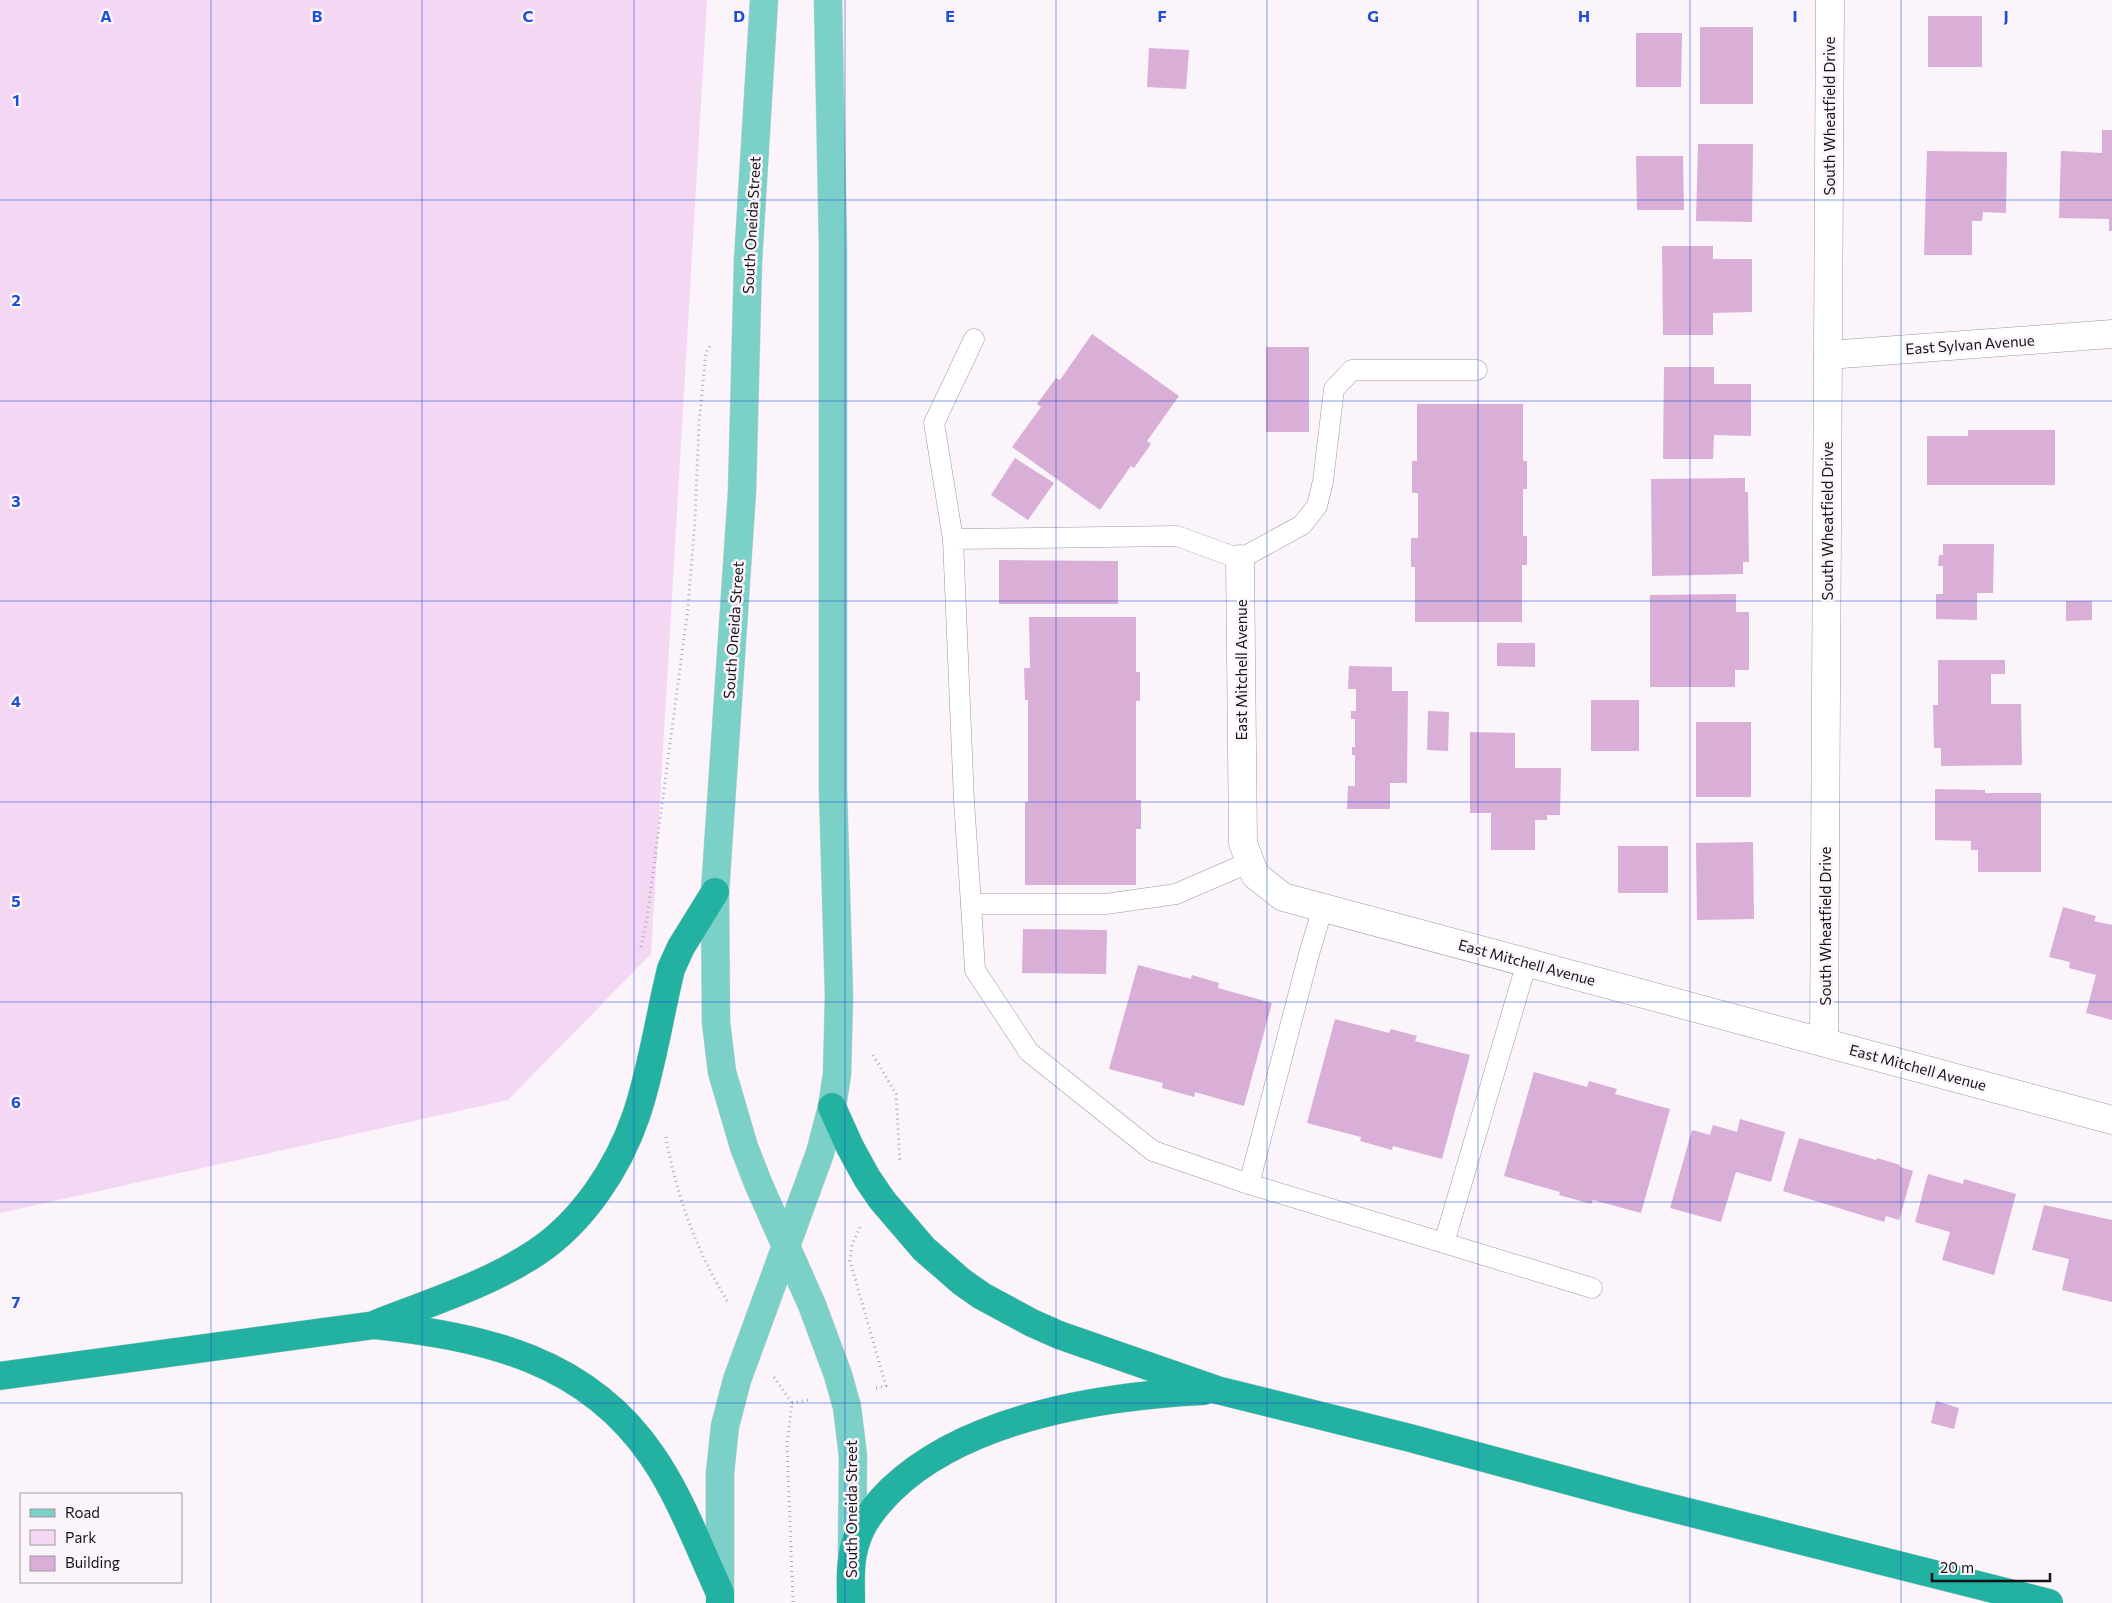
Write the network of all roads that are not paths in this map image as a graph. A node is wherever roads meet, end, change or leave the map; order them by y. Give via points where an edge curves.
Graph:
1 (764, 0) edge
2 (828, 0) edge
3 (1830, 0) edge
4 (2112, 334) edge
5 (974, 339) dead end
6 (1828, 355) junction
7 (1477, 370) dead end
8 (954, 539) junction
9 (1240, 559) junction
10 (1250, 862) junction
11 (715, 892) junction
12 (971, 904) junction
13 (1323, 908) junction
14 (1526, 962) junction
15 (1824, 1041) junction
16 (832, 1107) junction
17 (2112, 1120) edge
18 (1249, 1184) junction
19 (1444, 1243) junction
20 (786, 1247) junction
21 (1592, 1288) dead end
22 (375, 1325) junction
23 (0, 1376) edge
24 (1217, 1390) junction
25 (852, 1556) junction
26 (720, 1598) edge
27 (852, 1603) edge
28 (2049, 1603) edge

1 - 11 main road, South Oneida Street via 748,261 742,492
2 - 16 main road via 833,248 833,781 839,1036
3 - 6 street, South Wheatfield Drive
4 - 6 street, East Sylvan Avenue
5 - 8 lane via 934,423
6 - 15 street, South Wheatfield Drive
7 - 9 lane via 1352,370 1334,389 1323,481 1316,506 1302,525
8 - 9 lane via 1177,536
8 - 12 lane
9 - 10 street, East Mitchell Avenue via 1243,843
10 - 12 lane via 1176,894 1106,904
10 - 13 street, East Mitchell Avenue via 1255,875 1283,897
11 - 20 main road, South Oneida Street via 716,1022 722,1072 751,1166
11 - 22 highway via 671,969 636,1116 616,1162 593,1198 550,1243 524,1261 491,1278
12 - 18 lane via 975,970 1029,1052 1153,1151
13 - 14 street, East Mitchell Avenue
13 - 18 lane
14 - 15 street, East Mitchell Avenue
14 - 19 lane
15 - 17 street, East Mitchell Avenue
16 - 20 main road via 820,1153
16 - 24 highway via 858,1164 882,1200 924,1248 962,1282 1006,1310 1050,1331
18 - 19 lane
19 - 21 lane
20 - 25 main road, South Oneida Street via 833,1361 847,1407 853,1463
20 - 26 main road via 740,1374 725,1426 720,1473
22 - 23 highway
22 - 26 highway via 446,1334 510,1350 544,1365 605,1404 633,1430 654,1458 680,1505
24 - 25 highway via 1150,1395 1062,1410 1008,1424 960,1443 918,1467 882,1498 862,1526
24 - 28 highway
25 - 27 highway, South Oneida Street

